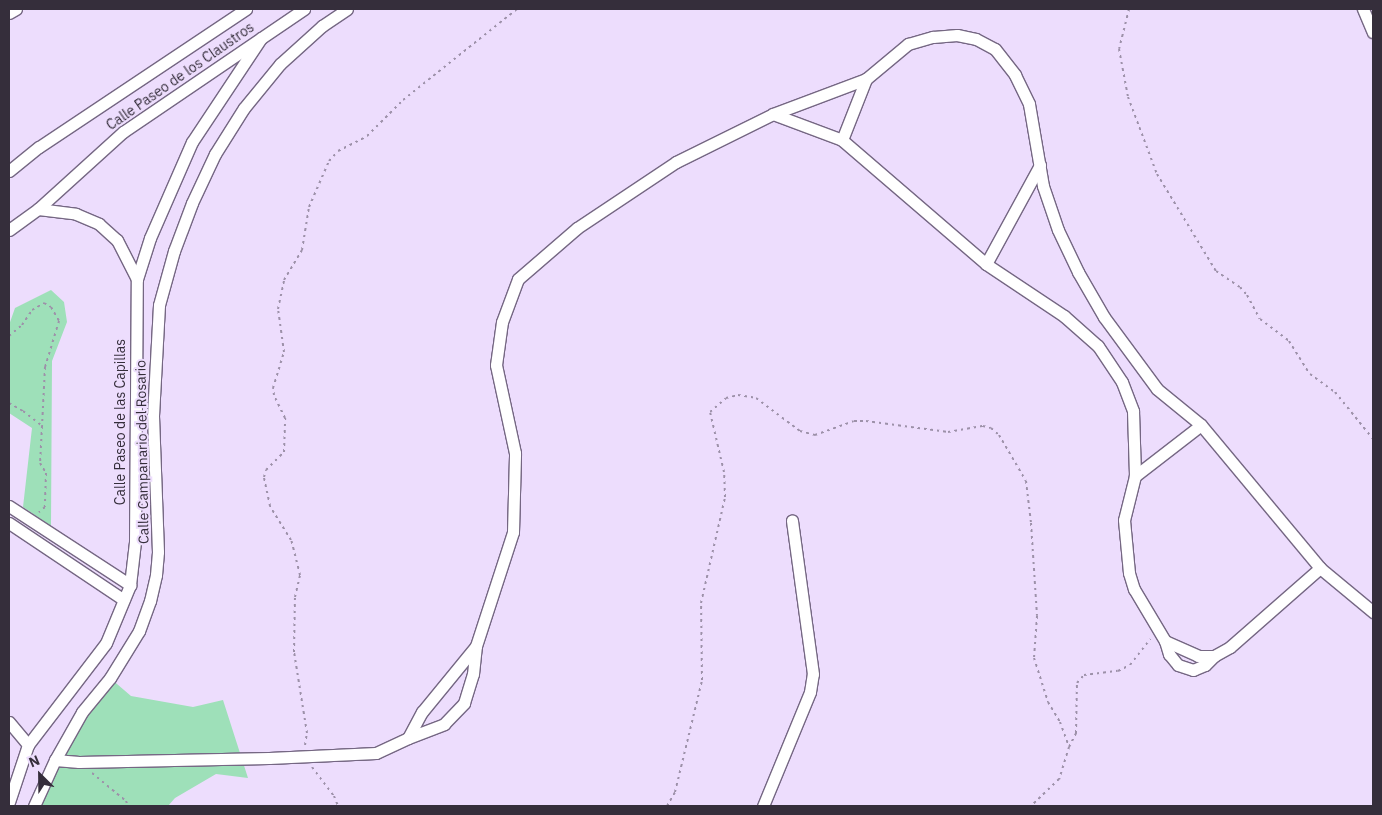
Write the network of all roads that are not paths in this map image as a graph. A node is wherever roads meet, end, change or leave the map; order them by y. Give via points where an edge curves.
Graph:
1 (16, 9) edge
2 (246, 9) edge
3 (304, 9) edge
4 (347, 9) edge
5 (1363, 9) edge
6 (9, 13) edge
7 (1373, 32) edge
8 (261, 38) junction
9 (866, 79) junction
10 (773, 114) junction
11 (842, 140) junction
12 (1040, 165) junction
13 (9, 171) edge
14 (38, 209) junction
15 (9, 230) edge
16 (986, 264) junction
17 (137, 279) junction
18 (1201, 425) junction
19 (1135, 476) junction
20 (9, 506) edge
21 (792, 520) dead end
22 (9, 524) edge
23 (1320, 568) junction
24 (130, 585) junction
25 (124, 600) junction
26 (1373, 612) edge
27 (476, 646) junction
28 (9, 722) edge
29 (408, 738) junction
30 (28, 745) junction
31 (55, 760) junction
32 (9, 802) edge
33 (34, 806) edge
34 (762, 806) edge

1 - 6 street
2 - 13 street, Calle Paseo de los Claustros via 39,147
3 - 8 street, Calle Paseo de los Claustros
4 - 31 street, Calle Campanario del Rosario via 322,26 280,64 244,108 215,154 189,211 159,305 153,416 158,552 150,601 139,631 110,678 82,712
5 - 7 street
8 - 14 street, Calle Paseo de los Claustros via 123,132
8 - 17 street, Calle Paseo de las Capillas via 192,142 150,238
9 - 10 street
9 - 11 street
9 - 12 street via 908,44 933,37 976,39 995,49 1015,75 1029,104
10 - 11 street
10 - 27 street via 676,162 577,228 518,279 502,322 496,365 515,453 513,532
11 - 16 street
12 - 16 street
12 - 18 street via 1043,186 1058,230 1104,317 1157,389
14 - 15 street, Calle Paseo de los Claustros
14 - 17 street via 76,214 99,224 117,240
16 - 19 street via 1064,316 1098,346 1122,382 1133,411
17 - 24 street, Calle Paseo de las Capillas via 136,542
18 - 19 street
18 - 23 street
19 - 23 street via 1124,520 1129,573 1134,589 1162,636 1198,656 1214,656 1230,647
20 - 24 street
21 - 34 street via 813,674 810,692
22 - 25 street
23 - 26 street
24 - 25 street, Calle Paseo de las Capillas
25 - 30 street, Calle Paseo de las Capillas via 106,643
27 - 29 street via 422,712
27 - 29 street via 473,674 464,703 444,724
28 - 30 street
29 - 31 street via 376,753 79,762
30 - 32 street, Calle Paseo de las Capillas
31 - 33 street, Calle Campanario del Rosario

